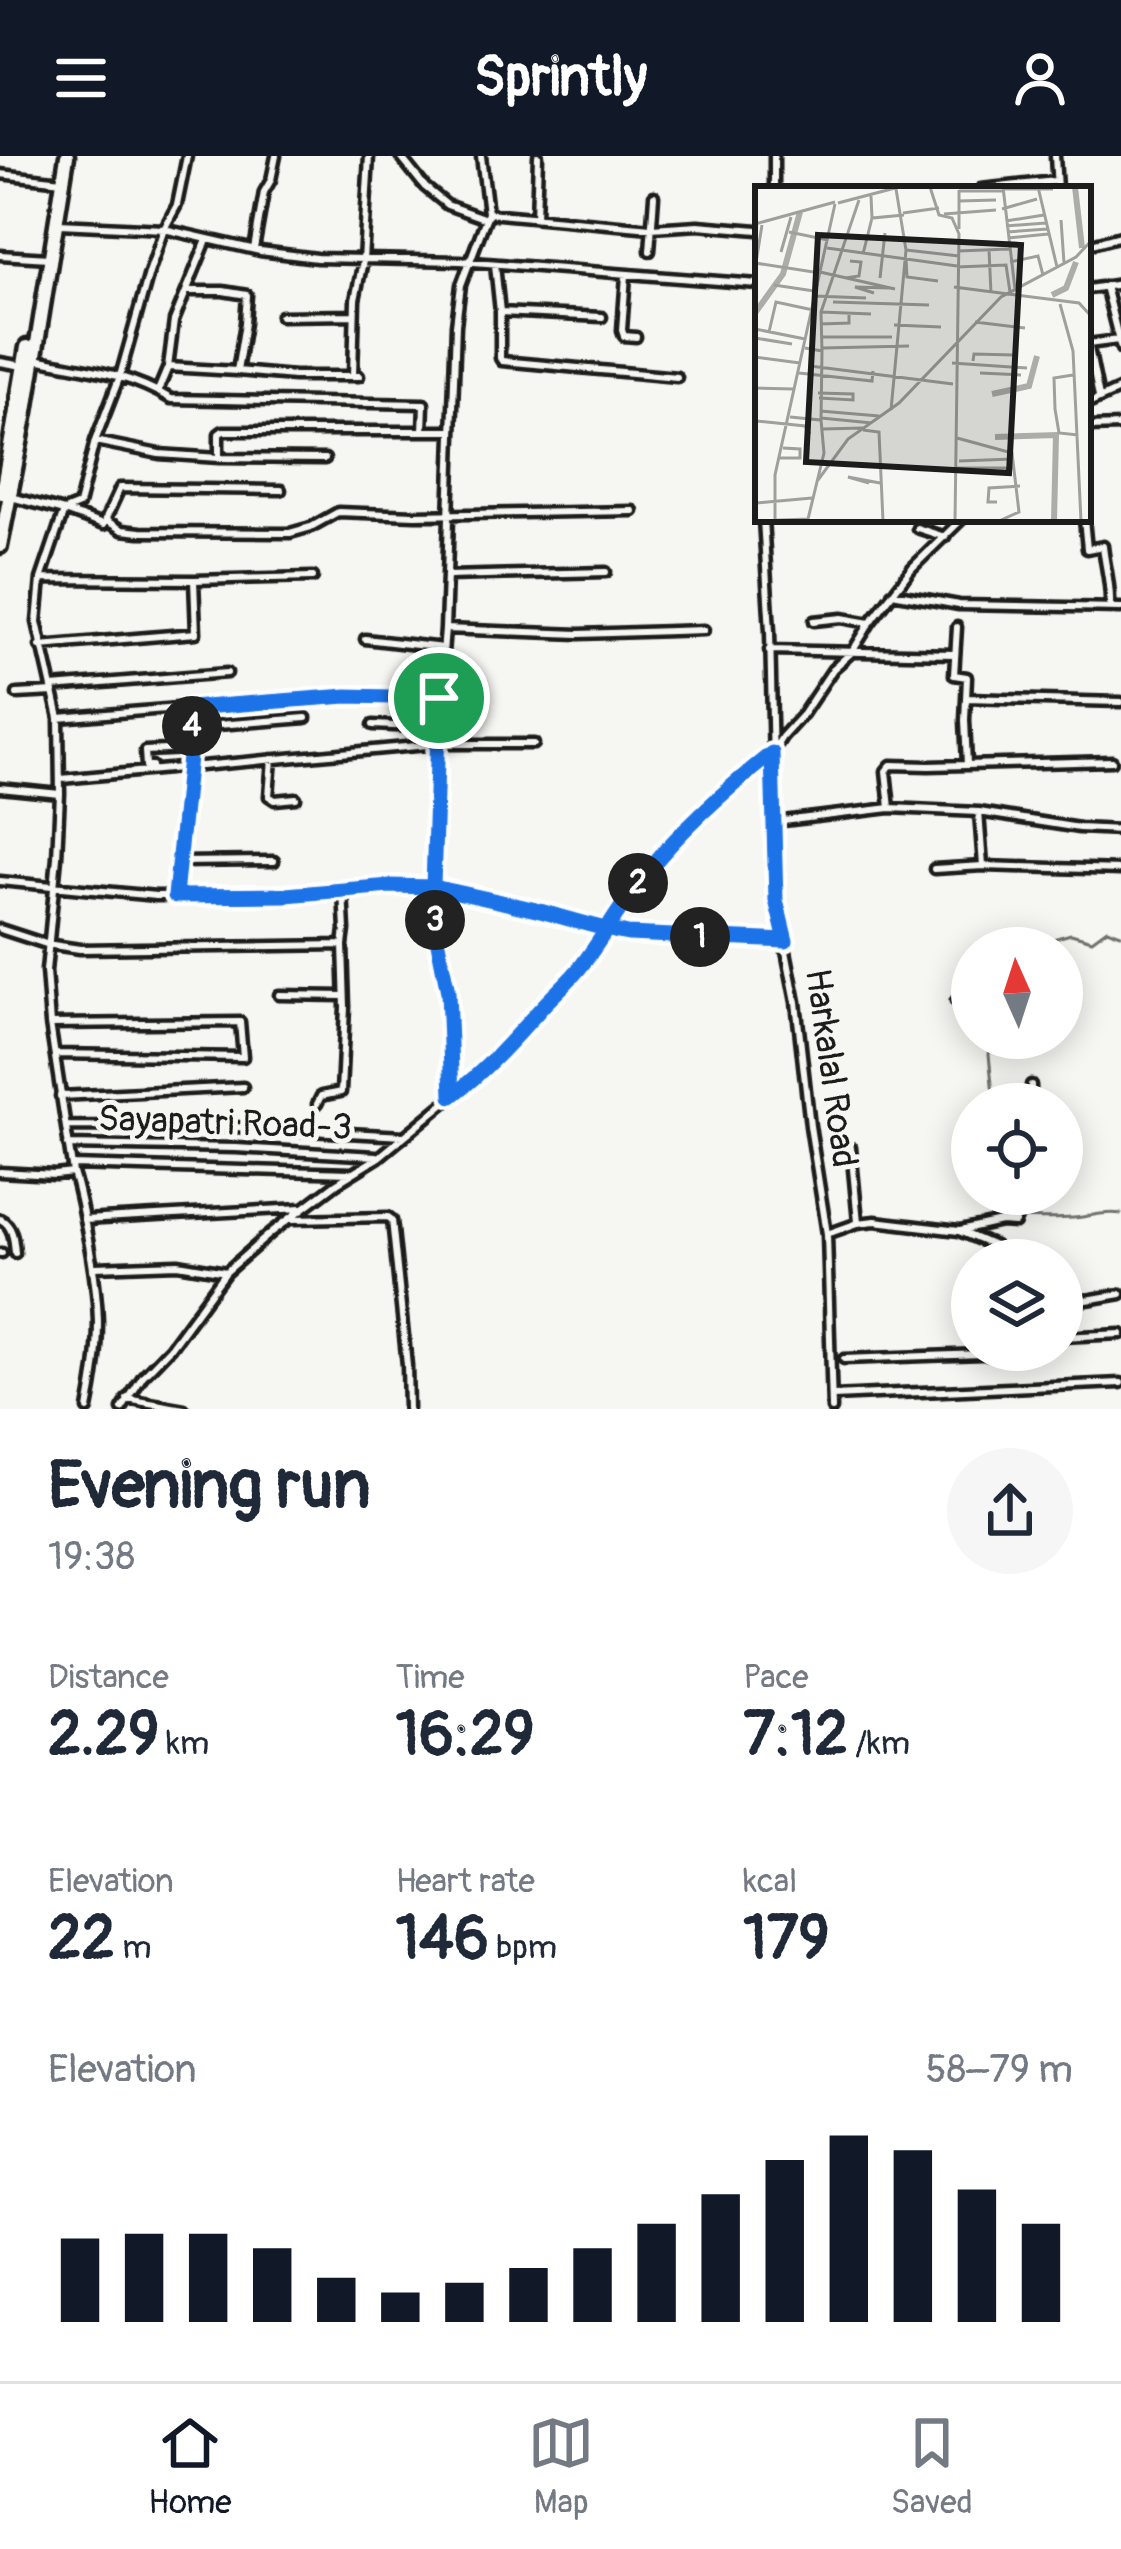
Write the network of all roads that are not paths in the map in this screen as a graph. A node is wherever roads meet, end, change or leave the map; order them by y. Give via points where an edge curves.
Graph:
1 (64, 156) edge
2 (187, 156) edge
3 (276, 156) edge
4 (369, 156) edge
5 (400, 156) edge
6 (481, 156) edge
7 (538, 156) edge
8 (1054, 156) edge
9 (0, 174) edge
10 (60, 181) junction
11 (1056, 185) edge
12 (654, 196) dead end
13 (487, 216) junction
14 (536, 218) junction
15 (55, 224) junction
16 (651, 228) junction
17 (164, 229) junction
18 (755, 230) edge
19 (1121, 236) edge
20 (207, 240) junction
21 (1091, 244) edge
22 (254, 249) junction
23 (650, 251) dead end
24 (0, 255) edge
25 (45, 258) junction
26 (363, 260) junction
27 (469, 262) junction
28 (495, 265) junction
29 (626, 275) junction
30 (755, 284) edge
31 (1121, 284) edge
32 (1106, 286) junction
33 (1091, 288) edge
34 (187, 290) junction
35 (500, 312) junction
36 (354, 315) junction
37 (281, 316) dead end
38 (602, 317) dead end
39 (635, 338) dead end
40 (1119, 344) edge
41 (1091, 358) edge
42 (0, 362) edge
43 (29, 362) junction
44 (168, 367) junction
45 (237, 371) junction
46 (120, 376) junction
47 (677, 376) dead end
48 (158, 392) junction
49 (1121, 392) edge
50 (1099, 397) junction
51 (1091, 402) edge
52 (1121, 426) edge
53 (1091, 428) edge
54 (423, 431) junction
55 (451, 431) junction
56 (95, 441) junction
57 (219, 458) junction
58 (325, 459) dead end
59 (3, 469) edge
60 (281, 490) dead end
61 (4, 499) edge
62 (64, 511) junction
63 (633, 512) dead end
64 (447, 514) junction
65 (105, 520) junction
66 (763, 522) edge
67 (959, 522) edge
68 (1084, 522) edge
69 (917, 528) dead end
70 (945, 537) junction
71 (0, 547) edge
72 (605, 572) dead end
73 (447, 576) junction
74 (313, 577) dead end
75 (41, 579) junction
76 (194, 580) junction
77 (892, 593) junction
78 (1110, 604) dead end
79 (1121, 608) edge
80 (814, 622) dead end
81 (870, 623) junction
82 (957, 627) dead end
83 (445, 629) junction
84 (704, 630) dead end
85 (365, 639) dead end
86 (40, 646) junction
87 (443, 647) junction
88 (769, 650) junction
89 (851, 652) junction
90 (954, 654) junction
91 (227, 673) dead end
92 (53, 689) junction
93 (17, 694) dead end
94 (439, 698) junction
95 (966, 698) junction
96 (1121, 702) edge
97 (190, 708) junction
98 (59, 718) junction
99 (306, 718) dead end
100 (373, 725) dead end
101 (192, 727) junction
102 (437, 728) junction
103 (438, 744) junction
104 (534, 744) dead end
105 (189, 749) junction
106 (772, 753) junction
107 (272, 759) junction
108 (1112, 761) dead end
109 (968, 765) junction
110 (152, 766) dead end
111 (187, 767) junction
112 (61, 779) junction
113 (0, 788) edge
114 (60, 794) junction
115 (296, 798) dead end
116 (890, 808) junction
117 (980, 812) junction
118 (775, 822) junction
119 (1121, 830) edge
120 (274, 860) dead end
121 (178, 862) junction
122 (983, 866) junction
123 (934, 869) dead end
124 (1121, 870) edge
125 (0, 880) edge
126 (54, 887) junction
127 (433, 887) junction
128 (343, 890) junction
129 (175, 896) junction
130 (0, 929) edge
131 (606, 929) junction
132 (786, 941) junction
133 (46, 944) junction
134 (343, 945) junction
135 (279, 995) dead end
136 (344, 996) junction
137 (50, 1024) junction
138 (55, 1054) junction
139 (243, 1087) dead end
140 (60, 1096) junction
141 (452, 1096) junction
142 (317, 1104) dead end
143 (66, 1126) junction
144 (404, 1136) junction
145 (68, 1144) junction
146 (851, 1148) dead end
147 (379, 1157) junction
148 (72, 1169) junction
149 (0, 1172) edge
150 (354, 1174) junction
151 (304, 1208) junction
152 (1017, 1215) edge
153 (0, 1219) edge
154 (289, 1219) junction
155 (84, 1220) junction
156 (858, 1223) junction
157 (959, 1231) junction
158 (827, 1234) junction
159 (978, 1239) edge
160 (15, 1253) dead end
161 (95, 1267) junction
162 (226, 1272) junction
163 (1121, 1294) edge
164 (1083, 1299) edge
165 (1121, 1334) edge
166 (1083, 1336) edge
167 (951, 1355) edge
168 (844, 1359) dead end
169 (1121, 1383) edge
170 (832, 1396) junction
171 (128, 1399) junction
172 (88, 1409) edge
173 (122, 1409) edge
174 (184, 1409) edge
175 (409, 1409) edge
176 (832, 1409) edge

1 - 10 main road
2 - 17 street
3 - 22 street
4 - 26 street
5 - 13 street via 447,205
6 - 13 street
7 - 14 street
8 - 11 street
9 - 10 street
10 - 15 main road
10 - 25 main road
12 - 16 street
13 - 14 street
13 - 27 street
14 - 16 street
15 - 17 street
15 - 25 main road
16 - 18 street
16 - 23 street
17 - 20 street
17 - 46 street
19 - 21 street
20 - 22 street
20 - 34 street
22 - 26 street
24 - 25 street
25 - 43 main road
26 - 27 street
26 - 36 street
27 - 28 street
27 - 55 street via 456,325
28 - 29 street
28 - 35 street
29 - 30 street
29 - 39 street via 622,330
31 - 32 street
32 - 33 street
32 - 40 street
34 - 44 street
34 - 45 street via 247,295
35 - 38 street
35 - 47 street via 502,361
36 - 37 street
36 - 45 street via 356,376
41 - 50 street
42 - 43 street
43 - 46 street
43 - 59 main road
43 - 61 main road
44 - 45 street
44 - 48 street
46 - 48 street
46 - 56 street
48 - 54 street via 208,401 424,404
49 - 50 street
50 - 51 street
52 - 53 street
54 - 55 street
54 - 57 street via 223,431
55 - 64 street
56 - 57 street
56 - 62 street via 79,505
57 - 58 street
59 - 61 main road
60 - 65 street via 120,488
61 - 62 street
61 - 71 main road
62 - 65 street
62 - 75 street
63 - 64 street
64 - 65 street via 338,512 290,533 140,532
64 - 73 street
66 - 88 street, Harkalal Road
67 - 70 street
68 - 78 street via 1087,549 1102,546
69 - 70 street
70 - 77 street
72 - 73 street
73 - 83 street
74 - 76 street
75 - 76 street
75 - 86 street
76 - 86 street via 196,633
77 - 79 street via 959,605
77 - 81 street
80 - 81 street
81 - 89 street
82 - 90 street
83 - 84 street
83 - 87 street
85 - 87 street
86 - 92 street
87 - 94 street
88 - 89 street
88 - 106 street, Harkalal Road
89 - 90 street
89 - 106 street
90 - 95 street via 954,675 967,677
91 - 92 street
92 - 93 street
92 - 98 street
94 - 97 street
94 - 102 street
95 - 96 street
95 - 109 street
97 - 98 street
97 - 101 street
98 - 112 street
99 - 101 street
100 - 102 street
101 - 105 street
102 - 103 street
103 - 104 street
103 - 107 street
103 - 127 street
105 - 110 street via 145,751
105 - 111 street
106 - 118 street, Harkalal Road
106 - 131 street via 665,851
107 - 111 street
107 - 115 street via 269,796
108 - 109 street
109 - 116 street via 891,765
111 - 112 street
111 - 121 street
112 - 114 street
113 - 114 street
114 - 126 street
116 - 117 street
116 - 118 street
117 - 119 street
117 - 122 street
118 - 132 street, Harkalal Road via 776,900
120 - 121 street
121 - 129 street
122 - 123 street
122 - 124 street
125 - 126 street
126 - 129 street
126 - 133 street
127 - 128 street
127 - 131 street
127 - 141 street
128 - 129 street
128 - 134 street
130 - 133 street
131 - 132 street
131 - 141 street via 578,970
132 - 158 street, Harkalal Road
133 - 134 street
133 - 137 street
134 - 136 street
135 - 136 street
136 - 142 street via 341,1092
137 - 138 street
137 - 138 street via 240,1022 243,1057
138 - 140 street
139 - 140 street
140 - 143 street
141 - 144 street
143 - 144 street
143 - 145 street
144 - 147 street
145 - 147 street, Sayapatri Road-3
145 - 148 street
146 - 156 street
147 - 150 street
148 - 149 street
148 - 150 street
148 - 155 street
150 - 151 street
151 - 154 street
151 - 155 street
152 - 157 street via 1015,1223
153 - 160 street
154 - 162 street
154 - 175 street via 392,1220
155 - 161 street
156 - 157 street
156 - 158 street
157 - 159 street
158 - 170 street, Harkalal Road
161 - 162 street via 178,1264
161 - 172 street via 100,1332
162 - 171 street
163 - 164 street
165 - 166 street
167 - 168 street
169 - 170 street
170 - 176 street, Harkalal Road
171 - 173 street
171 - 174 street

